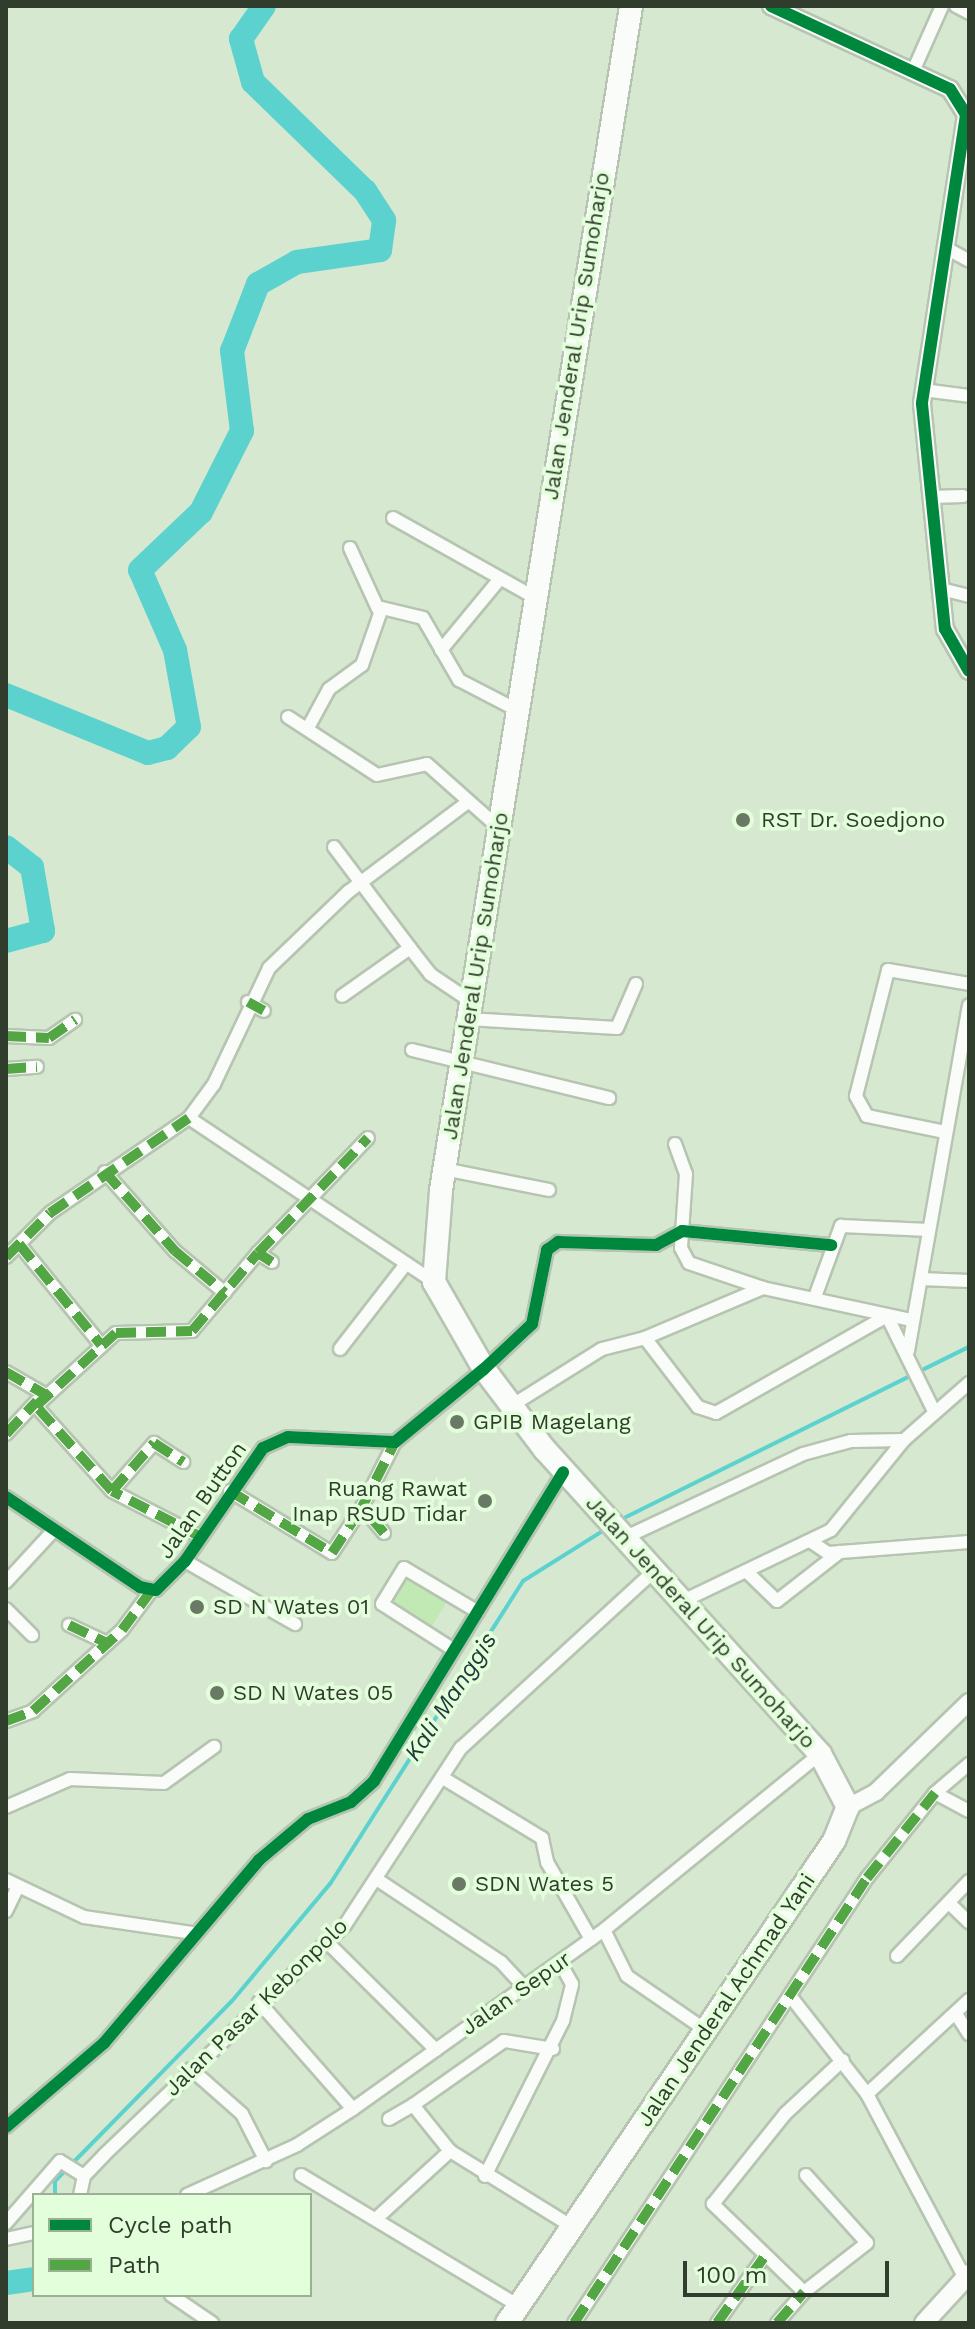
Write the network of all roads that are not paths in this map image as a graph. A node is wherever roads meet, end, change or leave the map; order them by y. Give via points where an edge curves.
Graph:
1 (631, 6) edge
2 (771, 6) edge
3 (942, 6) edge
4 (956, 6) edge
5 (969, 13) edge
6 (914, 69) junction
7 (964, 103) edge
8 (964, 183) edge
9 (946, 248) junction
10 (969, 261) edge
11 (923, 390) junction
12 (969, 396) edge
13 (963, 496) dead end
14 (932, 497) junction
15 (393, 518) dead end
16 (350, 548) dead end
17 (499, 580) junction
18 (941, 589) junction
19 (969, 596) edge
20 (534, 597) junction
21 (378, 609) junction
22 (441, 650) junction
23 (969, 671) edge
24 (517, 710) junction
25 (288, 717) dead end
26 (309, 726) junction
27 (465, 804) junction
28 (499, 828) junction
29 (334, 847) dead end
30 (358, 885) junction
31 (410, 948) junction
32 (636, 984) dead end
33 (969, 984) edge
34 (342, 996) dead end
35 (248, 1002) junction
36 (969, 1005) edge
37 (469, 1010) junction
38 (264, 1011) dead end
39 (75, 1020) dead end
40 (6, 1036) edge
41 (412, 1050) dead end
42 (461, 1062) junction
43 (37, 1067) dead end
44 (6, 1069) edge
45 (609, 1098) dead end
46 (189, 1118) junction
47 (945, 1132) junction
48 (368, 1138) dead end
49 (675, 1144) dead end
50 (444, 1169) junction
51 (105, 1172) junction
52 (549, 1190) dead end
53 (305, 1202) junction
54 (929, 1230) junction
55 (682, 1231) junction
56 (19, 1244) junction
57 (831, 1245) junction
58 (258, 1253) junction
59 (6, 1257) edge
60 (272, 1262) dead end
61 (406, 1264) junction
62 (921, 1279) junction
63 (969, 1281) edge
64 (434, 1282) junction
65 (763, 1288) junction
66 (225, 1293) junction
67 (815, 1297) junction
68 (887, 1316) junction
69 (911, 1320) junction
70 (645, 1338) junction
71 (101, 1345) junction
72 (340, 1349) dead end
73 (908, 1354) junction
74 (484, 1369) junction
75 (6, 1372) edge
76 (969, 1383) edge
77 (42, 1398) junction
78 (511, 1406) junction
79 (934, 1411) junction
80 (6, 1434) edge
81 (904, 1440) junction
82 (395, 1442) junction
83 (183, 1462) dead end
84 (563, 1472) junction
85 (112, 1491) junction
86 (230, 1491) junction
87 (6, 1497) edge
88 (362, 1507) junction
89 (54, 1530) junction
90 (384, 1533) dead end
91 (624, 1535) junction
92 (201, 1537) junction
93 (810, 1541) junction
94 (969, 1542) edge
95 (841, 1552) junction
96 (185, 1561) junction
97 (655, 1570) junction
98 (746, 1571) junction
99 (6, 1582) edge
100 (151, 1591) junction
101 (683, 1601) junction
102 (6, 1609) edge
103 (478, 1612) junction
104 (295, 1624) dead end
105 (69, 1625) dead end
106 (32, 1635) dead end
107 (107, 1643) junction
108 (454, 1650) junction
109 (969, 1702) edge
110 (6, 1721) edge
111 (214, 1747) dead end
112 (820, 1754) junction
113 (969, 1764) edge
114 (443, 1778) junction
115 (935, 1793) junction
116 (6, 1807) edge
117 (848, 1807) junction
118 (969, 1811) edge
119 (378, 1880) junction
120 (969, 1881) edge
121 (11, 1884) edge
122 (949, 1903) junction
123 (6, 1911) edge
124 (969, 1922) edge
125 (604, 1930) junction
126 (192, 1933) junction
127 (591, 1939) junction
128 (328, 1943) junction
129 (897, 1956) dead end
130 (560, 1962) junction
131 (524, 1987) junction
132 (791, 1997) junction
133 (969, 2000) edge
134 (259, 2002) junction
135 (956, 2014) junction
136 (704, 2029) junction
137 (969, 2034) edge
138 (553, 2049) junction
139 (436, 2050) junction
140 (843, 2060) junction
141 (191, 2069) junction
142 (867, 2094) junction
143 (413, 2105) junction
144 (353, 2109) junction
145 (389, 2119) dead end
146 (6, 2127) edge
147 (450, 2151) junction
148 (266, 2161) junction
149 (82, 2174) junction
150 (301, 2175) dead end
151 (806, 2175) dead end
152 (485, 2176) junction
153 (80, 2193) edge
154 (192, 2193) edge
155 (378, 2217) junction
156 (6, 2223) edge
157 (574, 2228) junction
158 (32, 2233) edge
159 (6, 2239) edge
160 (764, 2257) junction
161 (967, 2276) edge
162 (804, 2292) junction
163 (174, 2297) edge
164 (513, 2315) edge
165 (933, 2321) edge
166 (212, 2323) edge
167 (574, 2323) edge
168 (717, 2323) edge
169 (777, 2323) edge

1 - 20 highway, Jalan Jenderal Urip Sumoharjo
2 - 6 street
3 - 6 street
4 - 5 street
6 - 7 street
7 - 8 street
8 - 9 street
9 - 10 street
9 - 11 street
11 - 12 street
11 - 14 street
13 - 14 street
14 - 18 street
15 - 17 street
16 - 21 street
17 - 20 street
17 - 22 street
18 - 19 street
18 - 23 street via 948,642
20 - 24 highway, Jalan Jenderal Urip Sumoharjo
21 - 22 street via 423,618
21 - 26 street via 362,665 329,689
22 - 24 street via 459,680
24 - 28 highway, Jalan Jenderal Urip Sumoharjo
25 - 26 street
26 - 27 street via 377,775 427,764
27 - 28 street
27 - 30 street
28 - 37 highway, Jalan Jenderal Urip Sumoharjo
29 - 30 street
30 - 31 street
30 - 35 street via 305,929
31 - 34 street
31 - 37 street
32 - 37 street via 617,1028
33 - 47 street via 888,970 856,1096 867,1116
35 - 38 street
35 - 46 street via 214,1084
36 - 47 street
37 - 42 highway, Jalan Jenderal Urip Sumoharjo
39 - 40 street via 49,1038
41 - 42 street
42 - 45 street
42 - 50 highway, Jalan Jenderal Urip Sumoharjo
43 - 44 street
46 - 51 street
46 - 53 street
47 - 54 street
48 - 53 street
49 - 55 street via 686,1174
50 - 52 street
50 - 64 highway, Jalan Jenderal Urip Sumoharjo
51 - 56 street
51 - 66 street via 175,1251
53 - 58 street
53 - 61 street
54 - 57 street via 844,1224
54 - 62 street
55 - 57 street
55 - 65 street via 689,1263
55 - 74 street via 656,1245 583,1241 547,1250 536,1317
56 - 59 street
56 - 71 street
57 - 67 street
58 - 60 street
58 - 66 street
61 - 64 street
61 - 72 street
62 - 63 street
62 - 69 street
64 - 74 highway, Jalan Jenderal Urip Sumoharjo
65 - 67 street
65 - 70 street
66 - 71 street via 192,1331 124,1330
67 - 68 street
68 - 69 street
68 - 70 street via 716,1413 698,1407
68 - 73 street
69 - 73 street
70 - 78 street via 602,1349
71 - 77 street
73 - 79 street
74 - 78 highway, Jalan Jenderal Urip Sumoharjo
74 - 82 street
75 - 77 street
76 - 79 street
77 - 80 street
77 - 85 street via 37,1411
78 - 84 highway, Jalan Jenderal Urip Sumoharjo
79 - 81 street
81 - 91 street via 851,1441 803,1454
81 - 93 street via 849,1514
82 - 86 street, Jalan Button via 276,1440
82 - 88 street
83 - 85 street via 154,1443
84 - 91 highway, Jalan Jenderal Urip Sumoharjo
84 - 103 street
85 - 92 street
86 - 88 street via 332,1553
86 - 92 street, Jalan Button
87 - 89 street
88 - 90 street
89 - 99 street
89 - 100 street
91 - 97 highway, Jalan Jenderal Urip Sumoharjo
92 - 96 street, Jalan Button
93 - 95 street
93 - 98 street
94 - 95 street
95 - 98 street via 777,1601
96 - 100 street, Jalan Button
96 - 104 street
97 - 101 highway, Jalan Jenderal Urip Sumoharjo
97 - 114 street, Jalan Pasar Kebonpolo via 485,1723
98 - 101 street
100 - 107 street, Jalan Button
101 - 112 highway, Jalan Jenderal Urip Sumoharjo
102 - 106 street
103 - 108 street
103 - 108 street via 404,1568 382,1604
105 - 107 street
107 - 110 street, Jalan Button via 33,1711
108 - 126 street via 374,1781 351,1802 308,1819
109 - 117 street via 876,1792
111 - 116 street via 164,1783 70,1779
112 - 117 highway, Jalan Jenderal Urip Sumoharjo
112 - 125 street, Jalan Sepur
113 - 115 street
114 - 119 street, Jalan Pasar Kebonpolo
114 - 127 street via 542,1838 560,1890
115 - 118 street
115 - 132 street via 867,1878
117 - 136 highway, Jalan Jenderal Achmad Yani via 834,1841
119 - 128 street, Jalan Pasar Kebonpolo
119 - 131 street via 501,1962
120 - 122 street
121 - 123 street
121 - 126 street via 84,1917
122 - 124 street
122 - 129 street
125 - 127 street, Jalan Sepur
125 - 136 street via 627,1976
126 - 146 street via 104,2043
127 - 130 street, Jalan Sepur
128 - 134 street, Jalan Pasar Kebonpolo
128 - 139 street
130 - 131 street, Jalan Sepur
130 - 138 street via 572,1990
131 - 139 street, Jalan Sepur
132 - 140 street
132 - 167 street
133 - 135 street
134 - 141 street, Jalan Pasar Kebonpolo
134 - 144 street
135 - 137 street
135 - 142 street
136 - 157 highway, Jalan Jenderal Achmad Yani
138 - 143 street via 504,2041
138 - 152 street
139 - 144 street, Jalan Sepur
140 - 142 street
140 - 160 street via 785,2114 714,2198 716,2214
141 - 148 street via 242,2114
141 - 149 street, Jalan Pasar Kebonpolo
142 - 161 street
143 - 145 street
143 - 147 street
144 - 148 street, Jalan Sepur
147 - 152 street
147 - 155 street
148 - 154 street, Jalan Sepur
149 - 153 street
149 - 156 street via 57,2163
150 - 155 street
151 - 162 street via 867,2243
152 - 157 street
155 - 164 street
157 - 164 highway, Jalan Jenderal Achmad Yani
158 - 159 street
160 - 162 street
160 - 168 street
161 - 165 main road
162 - 169 street
163 - 166 street

